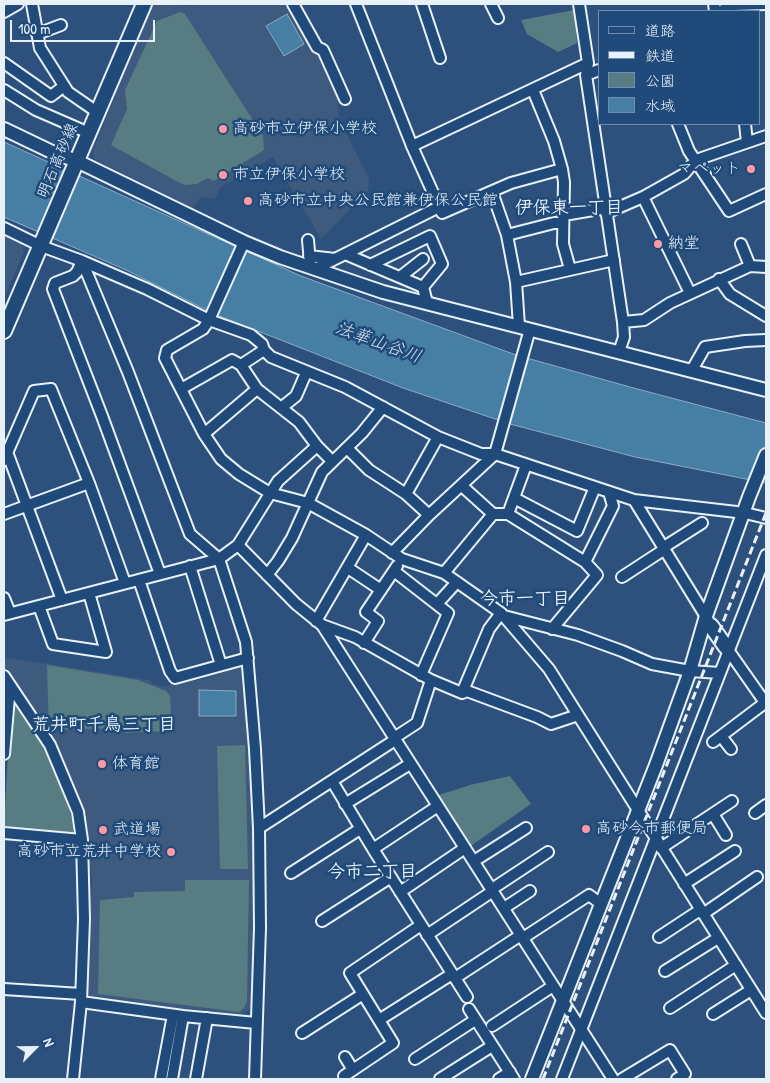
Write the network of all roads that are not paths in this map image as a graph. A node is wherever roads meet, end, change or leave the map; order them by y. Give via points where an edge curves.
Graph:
1 (18, 4) edge
2 (32, 4) edge
3 (144, 4) edge
4 (293, 4) edge
5 (352, 4) edge
6 (357, 4) edge
7 (363, 4) edge
8 (422, 4) edge
9 (491, 4) edge
10 (579, 4) edge
11 (766, 4) edge
12 (734, 8) edge
13 (4, 12) edge
14 (498, 18) dead end
15 (61, 25) dead end
16 (37, 34) junction
17 (440, 58) dead end
18 (4, 63) edge
19 (588, 63) junction
20 (598, 70) edge
21 (586, 75) junction
22 (64, 86) junction
23 (4, 90) edge
24 (533, 90) junction
25 (344, 99) dead end
26 (97, 112) junction
27 (678, 125) edge
28 (745, 125) edge
29 (4, 130) edge
30 (89, 134) junction
31 (766, 136) edge
32 (747, 142) junction
33 (412, 146) junction
34 (696, 160) junction
35 (75, 166) junction
36 (562, 169) junction
37 (492, 192) junction
38 (766, 194) edge
39 (643, 197) junction
40 (439, 207) junction
41 (606, 211) junction
42 (563, 219) junction
43 (4, 228) edge
44 (507, 235) junction
45 (308, 240) dead end
46 (42, 242) junction
47 (244, 242) junction
48 (741, 244) dead end
49 (340, 257) junction
50 (423, 258) dead end
51 (614, 260) junction
52 (82, 261) junction
53 (312, 263) junction
54 (370, 265) junction
55 (750, 266) junction
56 (766, 267) edge
57 (570, 269) junction
58 (400, 277) junction
59 (719, 279) junction
60 (516, 282) junction
61 (423, 287) junction
62 (690, 293) junction
63 (427, 303) junction
64 (766, 316) edge
65 (209, 320) junction
66 (622, 322) junction
67 (524, 328) junction
68 (4, 331) edge
69 (766, 340) edge
70 (264, 350) junction
71 (619, 352) junction
72 (241, 365) junction
73 (692, 370) junction
74 (306, 373) junction
75 (181, 389) junction
76 (256, 389) junction
77 (766, 390) edge
78 (384, 407) junction
79 (282, 408) junction
80 (204, 434) junction
81 (438, 437) junction
82 (317, 446) junction
83 (347, 448) junction
84 (5, 454) edge
85 (495, 454) junction
86 (766, 455) edge
87 (332, 461) junction
88 (526, 465) junction
89 (89, 483) junction
90 (462, 486) junction
91 (595, 487) junction
92 (609, 492) junction
93 (270, 493) junction
94 (406, 494) junction
95 (514, 498) junction
96 (634, 500) junction
97 (308, 504) junction
98 (27, 506) junction
99 (745, 513) junction
100 (4, 514) edge
101 (493, 514) junction
102 (508, 514) junction
103 (429, 515) junction
104 (766, 518) edge
105 (702, 523) dead end
106 (366, 535) junction
107 (238, 545) junction
108 (665, 548) junction
109 (392, 553) junction
110 (766, 555) edge
111 (219, 559) junction
112 (402, 559) junction
113 (585, 562) junction
114 (190, 566) junction
115 (348, 568) junction
116 (394, 571) junction
117 (444, 573) junction
118 (160, 574) junction
119 (267, 575) junction
120 (622, 577) dead end
121 (139, 580) junction
122 (457, 582) junction
123 (125, 584) junction
124 (381, 590) junction
125 (89, 593) junction
126 (4, 598) edge
127 (62, 600) junction
128 (437, 604) junction
129 (39, 606) junction
130 (7, 614) edge
131 (502, 614) junction
132 (709, 621) junction
133 (319, 623) junction
134 (552, 629) junction
135 (364, 643) junction
136 (727, 649) junction
137 (248, 658) junction
138 (221, 666) junction
139 (690, 671) junction
140 (720, 673) junction
141 (421, 675) junction
142 (4, 676) edge
143 (431, 680) junction
144 (7, 686) edge
145 (462, 693) junction
146 (766, 703) edge
147 (578, 715) junction
148 (395, 739) junction
149 (731, 749) dead end
150 (4, 754) edge
151 (410, 764) junction
152 (332, 781) junction
153 (732, 801) dead end
154 (345, 804) junction
155 (766, 805) edge
156 (438, 806) junction
157 (638, 811) junction
158 (755, 812) dead end
159 (713, 814) junction
160 (259, 828) junction
161 (526, 828) dead end
162 (360, 829) junction
163 (4, 833) edge
164 (726, 834) dead end
165 (82, 840) junction
166 (658, 844) junction
167 (465, 848) junction
168 (373, 849) junction
169 (735, 851) dead end
170 (548, 852) dead end
171 (474, 861) junction
172 (291, 873) dead end
173 (391, 877) junction
174 (757, 877) dead end
175 (684, 884) junction
176 (492, 890) junction
177 (530, 891) dead end
178 (400, 892) junction
179 (601, 904) junction
180 (504, 908) junction
181 (701, 912) junction
182 (322, 921) dead end
183 (421, 925) junction
184 (427, 935) junction
185 (522, 936) junction
186 (659, 937) dead end
187 (718, 938) junction
188 (736, 966) junction
189 (665, 971) dead end
190 (453, 976) junction
191 (553, 986) junction
192 (4, 989) edge
193 (751, 990) junction
194 (363, 994) junction
195 (467, 997) dead end
196 (81, 998) junction
197 (563, 1000) junction
198 (670, 1008) dead end
199 (468, 1009) dead end
200 (766, 1013) edge
201 (713, 1014) dead end
202 (178, 1016) junction
203 (207, 1018) junction
204 (379, 1020) junction
205 (476, 1020) junction
206 (256, 1023) junction
207 (492, 1026) dead end
208 (582, 1029) junction
209 (302, 1033) dead end
210 (492, 1046) junction
211 (345, 1057) dead end
212 (415, 1058) dead end
213 (353, 1070) junction
214 (344, 1076) dead end
215 (512, 1076) edge
216 (683, 1078) edge
217 (73, 1079) edge
218 (161, 1079) edge
219 (172, 1079) edge
220 (196, 1079) edge
221 (254, 1079) edge
222 (440, 1079) edge
223 (499, 1079) edge
224 (532, 1079) edge
225 (562, 1079) edge
226 (613, 1079) edge
227 (622, 1079) edge

1 - 13 street
2 - 16 street
3 - 26 main road, 明石高砂線
4 - 25 street via 317,48 324,50
5 - 6 street
6 - 7 street
6 - 33 street
8 - 17 street
9 - 14 street
10 - 19 street
11 - 12 street
15 - 16 street
16 - 22 street via 40,48
18 - 22 street via 51,96
19 - 21 street
19 - 24 street
20 - 21 street
21 - 41 street
22 - 26 street
23 - 30 street via 36,110
24 - 33 street
24 - 36 street
26 - 30 main road, 明石高砂線
27 - 34 street
28 - 32 street
29 - 35 street
30 - 35 main road, 明石高砂線
31 - 32 street
32 - 34 street
33 - 40 street
34 - 38 street via 729,211
34 - 39 street via 684,174
35 - 46 main road, 明石高砂線
35 - 47 street
36 - 37 street via 511,183
36 - 42 street
37 - 40 street via 442,213
37 - 44 street
39 - 41 street
39 - 62 street
40 - 49 street
41 - 42 street
41 - 51 street
42 - 44 street
42 - 57 street via 563,244
43 - 46 street
44 - 60 street
45 - 53 street
46 - 52 street
46 - 68 main road, 明石高砂線
47 - 53 street via 280,257
47 - 65 street
48 - 55 street
49 - 53 street
49 - 53 street
49 - 54 street
50 - 58 street
51 - 57 street
51 - 66 street
52 - 65 street
52 - 111 street via 190,534
52 - 118 street via 73,276 55,283 53,289
53 - 63 street via 383,292
54 - 58 street
54 - 61 street via 430,236 442,264
55 - 56 street
55 - 59 street
57 - 60 street
58 - 61 street
59 - 62 street
59 - 64 street via 730,294
60 - 67 street
61 - 63 street
62 - 66 street via 644,320
63 - 67 street
65 - 70 street via 251,335
65 - 75 street via 203,329 167,350 165,358
66 - 71 street via 624,337
67 - 71 street
67 - 85 street
69 - 73 street via 705,347
70 - 72 street
70 - 74 street via 271,357
71 - 73 street
72 - 75 street via 232,360
72 - 76 street
73 - 77 street
74 - 78 street via 345,387
74 - 79 street via 296,396
75 - 80 street
76 - 79 street
76 - 80 street
78 - 81 street
78 - 83 street
79 - 82 street via 299,422
80 - 93 street via 221,459 238,474
81 - 85 street via 481,454
81 - 94 street
82 - 87 street
82 - 93 street via 278,480
83 - 87 street
83 - 94 street via 369,470
84 - 89 street via 34,391 51,389
84 - 98 street
85 - 88 street
85 - 90 street
86 - 99 street
87 - 97 street via 322,472
88 - 91 street
88 - 95 street
89 - 98 street
89 - 123 street
90 - 101 street
90 - 103 street
91 - 92 street
91 - 95 street via 577,531
92 - 96 street
92 - 113 street via 613,506
93 - 97 street
93 - 107 street
94 - 103 street
95 - 102 street
96 - 99 street
96 - 108 street
97 - 106 street
97 - 119 street via 292,538
98 - 100 street
98 - 127 street
99 - 104 street
99 - 132 street
101 - 102 street
101 - 117 street
102 - 113 street
103 - 109 street
105 - 108 street
106 - 109 street
106 - 115 street
107 - 111 street
107 - 119 street
108 - 120 street
108 - 132 street
109 - 112 street
110 - 136 street
111 - 114 street
111 - 137 street via 246,642
112 - 116 street
112 - 117 street
113 - 134 street via 597,575
114 - 118 street
114 - 138 street
115 - 124 street
115 - 133 street
116 - 124 street
116 - 128 street
117 - 122 street
118 - 121 street
119 - 133 street
121 - 123 street
121 - 138 street via 170,671 176,678
122 - 128 street
122 - 131 street
123 - 125 street
124 - 135 street via 366,612 378,621
125 - 127 street
125 - 129 street via 106,652 53,644
126 - 130 street
127 - 129 street
128 - 141 street via 448,613
129 - 130 street
131 - 134 street
131 - 145 street via 489,629
131 - 147 street via 549,669
132 - 136 main road
132 - 139 street
133 - 135 street
133 - 148 street
134 - 139 street via 578,635 652,664
135 - 141 street
136 - 140 street
136 - 146 street
137 - 138 street
137 - 160 street
139 - 140 street
139 - 157 street
140 - 166 street
141 - 143 street
142 - 144 street
143 - 145 street
143 - 148 street via 417,723
144 - 150 street
144 - 165 street via 50,744 78,812
145 - 147 street via 467,691 551,724
146 - 149 street via 717,739
147 - 157 street
148 - 151 street
148 - 152 street
151 - 154 street
151 - 156 street
152 - 154 street
152 - 160 street
153 - 159 street
154 - 162 street
155 - 158 street
156 - 167 street
156 - 168 street
157 - 166 street
157 - 179 street
159 - 164 street
159 - 166 street
160 - 206 street via 260,928
161 - 171 street
162 - 168 street
162 - 172 street
163 - 165 street
165 - 196 street
166 - 175 street
166 - 208 street
167 - 171 street
167 - 178 street
168 - 173 street
169 - 175 street
170 - 176 street
171 - 176 street
173 - 178 street
173 - 182 street
174 - 181 street
175 - 181 street
176 - 180 street
176 - 184 street
177 - 180 street
178 - 183 street
179 - 185 street via 589,895
179 - 197 street
180 - 185 street
181 - 186 street
181 - 187 street
183 - 184 street
183 - 194 street via 350,972
184 - 190 street
185 - 190 street
185 - 191 street
187 - 188 street
187 - 189 street
188 - 193 street
188 - 198 street
190 - 195 street
190 - 204 street
191 - 197 street
191 - 207 street
192 - 196 street
193 - 200 street
193 - 201 street
194 - 204 street
194 - 209 street
196 - 202 street
196 - 217 street
197 - 208 street
197 - 224 street
199 - 205 street
202 - 203 street
202 - 218 street
202 - 219 street
203 - 206 street
203 - 220 street
204 - 213 street via 393,1043
205 - 210 street
205 - 212 street
206 - 221 street
208 - 225 street
208 - 226 street
210 - 215 street
210 - 222 street
211 - 213 street
213 - 214 street
215 - 223 street
216 - 227 street via 670,1050

